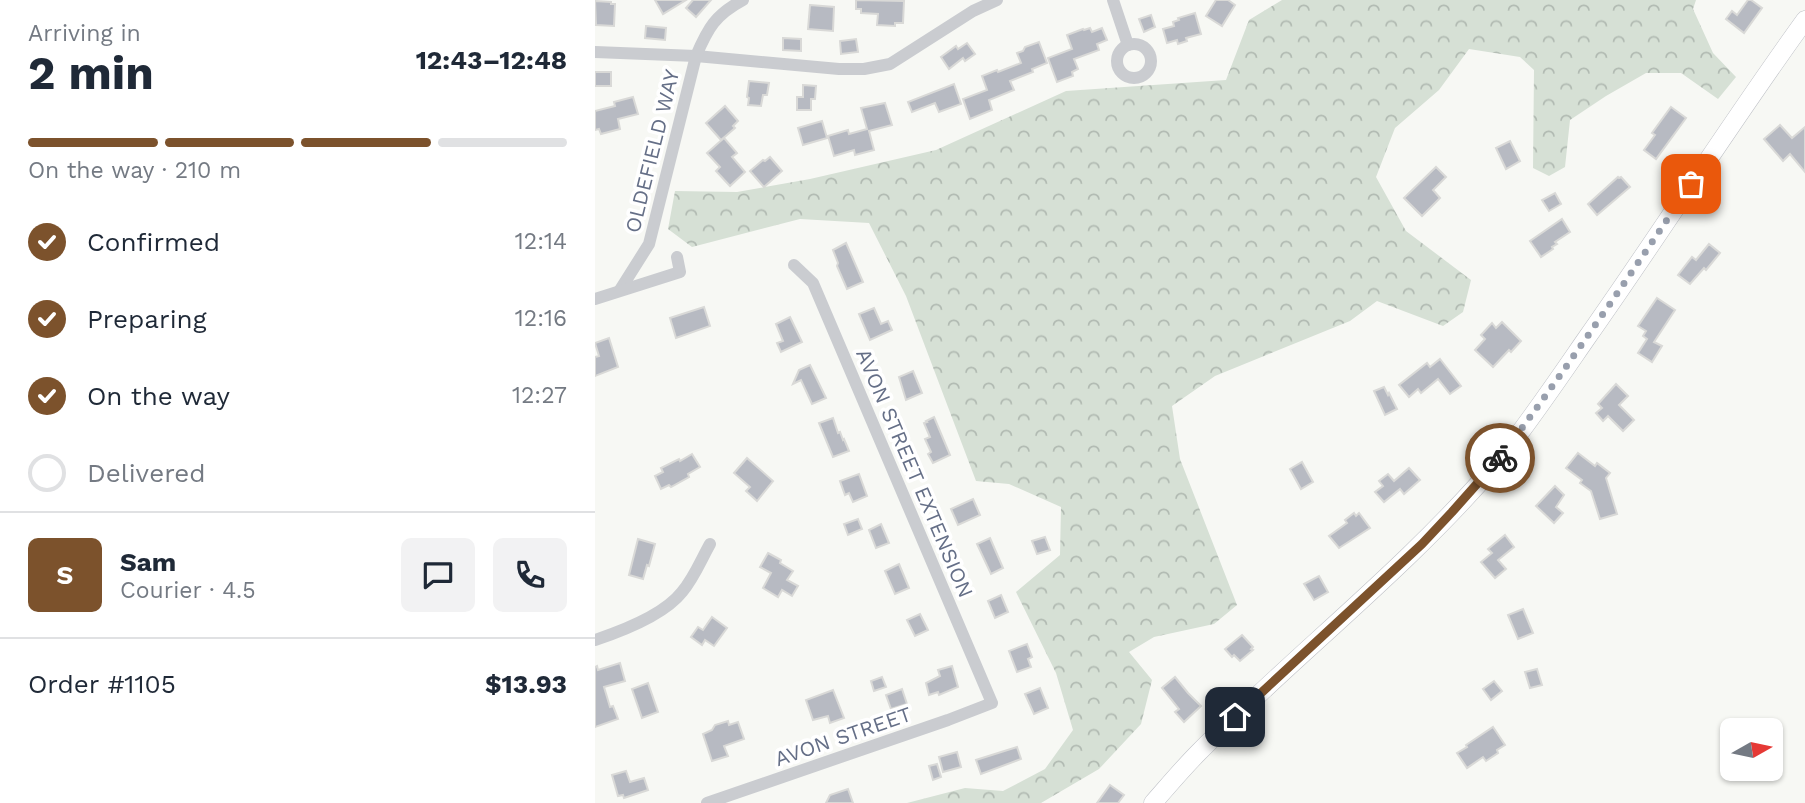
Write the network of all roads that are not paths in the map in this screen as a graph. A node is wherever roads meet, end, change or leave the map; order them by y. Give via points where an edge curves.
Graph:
1 (743, 0) edge
2 (997, 0) edge
3 (1113, 0) edge
4 (1805, 20) edge
5 (1128, 44) dead end
6 (595, 52) edge
7 (696, 56) junction
8 (677, 257) dead end
9 (794, 265) dead end
10 (620, 290) junction
11 (595, 299) edge
12 (710, 544) dead end
13 (595, 640) edge
14 (992, 703) joint
15 (707, 803) edge
16 (1153, 803) edge

1 - 7 street, OLDEFIELD WAY via 716,19
2 - 7 street, OLDEFIELD WAY via 890,64 864,69
3 - 5 street
4 - 16 street via 1615,299 1497,462 1422,544 1235,717
6 - 7 street, OLDEFIELD WAY
7 - 10 street, OLDEFIELD WAY via 649,244
8 - 10 street via 680,272
9 - 14 street, AVON STREET EXTENSION via 813,283
10 - 11 street
12 - 13 street via 682,593 671,603 641,622
14 - 15 street, AVON STREET

